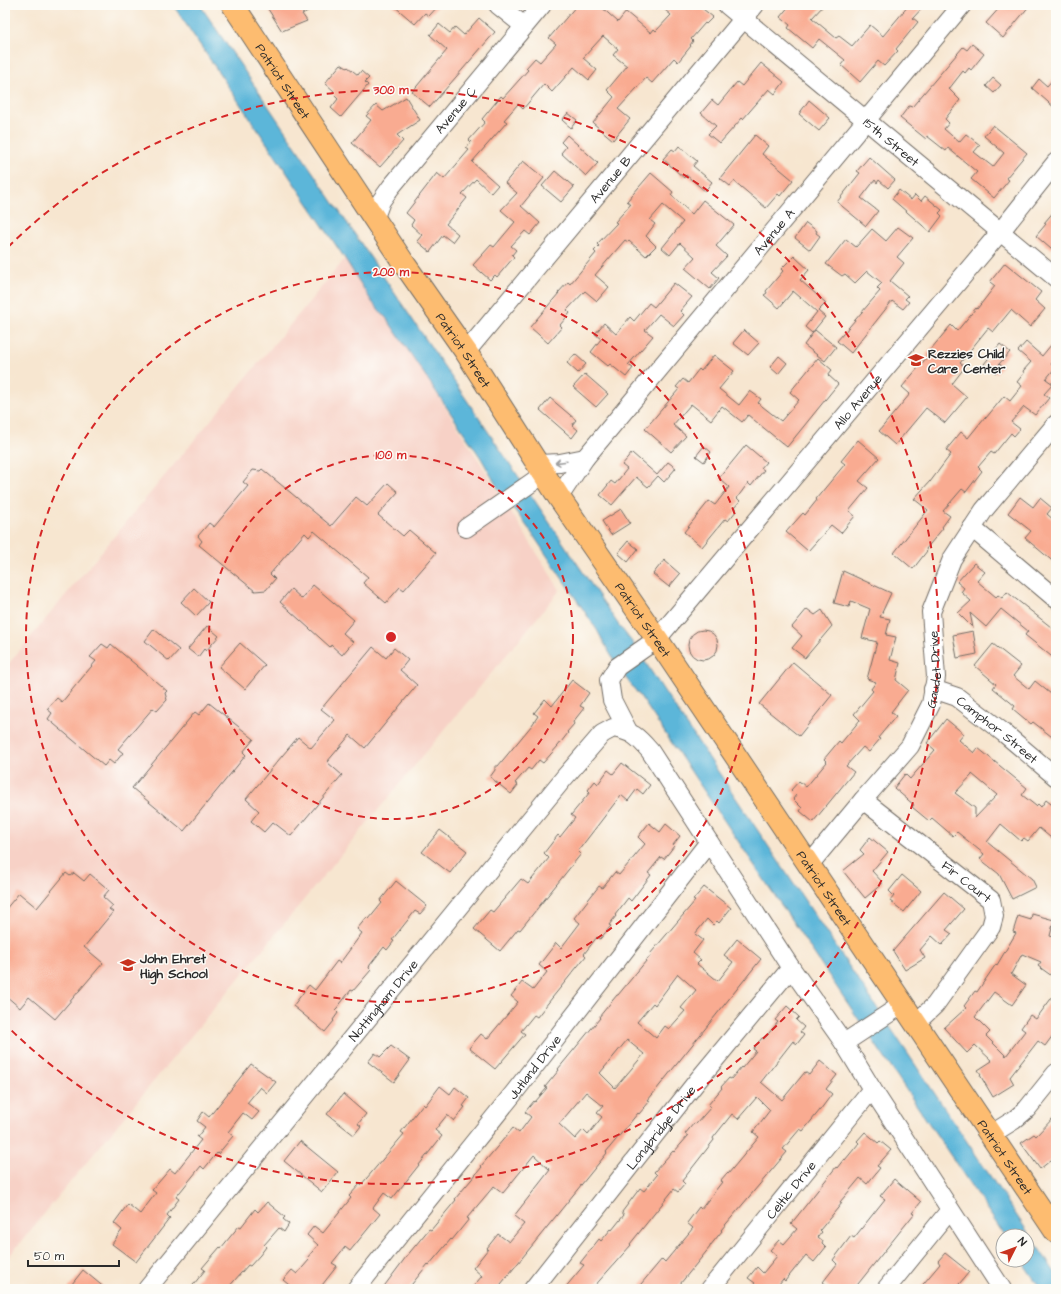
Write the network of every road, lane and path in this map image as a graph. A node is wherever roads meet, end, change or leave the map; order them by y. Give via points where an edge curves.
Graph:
1 (233, 5) edge
2 (498, 5) edge
3 (542, 5) edge
4 (726, 5) edge
5 (755, 5) edge
6 (962, 5) edge
7 (743, 19) junction
8 (524, 26) junction
9 (866, 121) junction
10 (1056, 162) edge
11 (374, 218) junction
12 (1000, 231) junction
13 (1056, 278) edge
14 (466, 352) junction
15 (1056, 424) edge
16 (585, 458) junction
17 (538, 473) junction
18 (560, 499) junction
19 (466, 528) dead end
20 (972, 528) junction
21 (1056, 599) edge
22 (650, 644) junction
23 (933, 690) junction
24 (628, 731) junction
25 (1056, 777) edge
26 (863, 800) junction
27 (709, 842) junction
28 (809, 865) junction
29 (791, 968) junction
30 (900, 1007) junction
31 (916, 1023) junction
32 (851, 1039) junction
33 (1056, 1073) edge
34 (872, 1089) junction
35 (990, 1135) junction
36 (950, 1210) junction
37 (1056, 1232) edge
38 (147, 1289) edge
39 (356, 1289) edge
40 (533, 1289) edge
41 (710, 1289) edge
42 (886, 1289) edge
43 (1002, 1289) edge

1 - 11 main road, Patriot Street
2 - 8 street
3 - 8 street, Avenue C
4 - 7 street, 15th Street
5 - 7 street, Avenue B
6 - 9 street, Avenue A
7 - 9 street, 15th Street
7 - 14 street, Avenue B
8 - 11 street, Avenue C via 391,187 381,201
9 - 12 street, 15th Street
9 - 16 street, Avenue A
10 - 12 street, Allo Avenue
11 - 14 main road, Patriot Street
12 - 13 street, 15th Street
12 - 22 street, Allo Avenue
14 - 17 main road, Patriot Street
15 - 20 street, Gaudet Drive
16 -> 17 street via 560,463
16 - 18 street, Avenue A
17 - 18 main road, Patriot Street
17 - 19 street
18 - 22 main road, Patriot Street
20 - 21 street
20 - 23 street, Gaudet Drive via 952,559 931,612 936,676
22 - 24 street, Allo Avenue via 617,667 609,680 612,700
22 - 28 main road, Patriot Street
23 - 25 street, Camphor Street via 957,697
23 - 26 street, Gaudet Drive via 931,704 910,746
24 - 27 street via 650,752
24 - 38 street, Nottingham Drive via 613,728 602,734 564,778
26 - 28 street, Gaudet Drive
26 - 31 street, Fir Court via 991,900 994,916 991,927 935,1005
27 - 29 street
27 - 39 street, Jutland Drive via 513,1094
28 - 30 main road, Patriot Street
29 - 32 street
29 - 40 street, Longbridge Drive via 698,1080
30 - 31 main road, Patriot Street
30 - 32 street
31 - 35 main road, Patriot Street
32 - 34 street
33 - 35 street via 1027,1108 1014,1120
34 - 36 street
34 - 41 street, Celtic Drive
35 - 37 main road, Patriot Street
36 - 42 street
36 - 43 street

